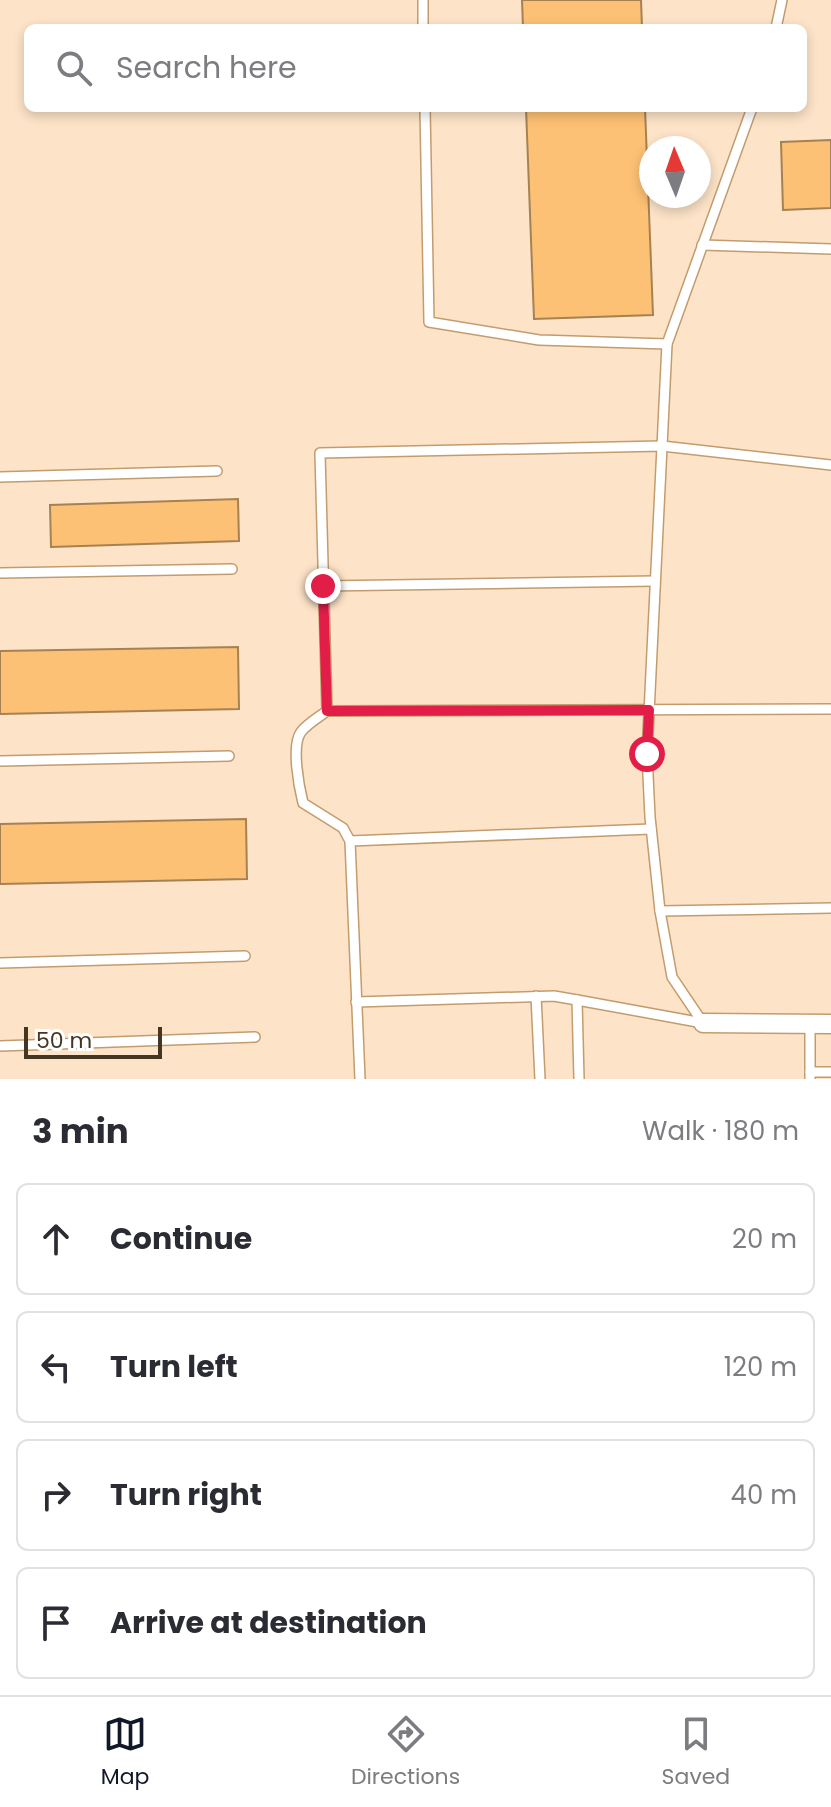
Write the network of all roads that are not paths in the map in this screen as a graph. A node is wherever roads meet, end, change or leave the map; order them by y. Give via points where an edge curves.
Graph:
1 (423, 0) edge
2 (782, 0) edge
3 (423, 24) edge
4 (777, 24) edge
5 (425, 112) edge
6 (751, 112) edge
7 (702, 245) junction
8 (831, 249) edge
9 (667, 344) junction
10 (662, 446) junction
11 (831, 465) edge
12 (217, 471) dead end
13 (0, 477) edge
14 (232, 569) dead end
15 (0, 573) edge
16 (654, 581) junction
17 (323, 586) junction
18 (831, 709) edge
19 (649, 710) junction
20 (327, 711) junction
21 (229, 756) dead end
22 (0, 761) edge
23 (651, 829) junction
24 (350, 841) junction
25 (831, 908) edge
26 (660, 911) junction
27 (245, 956) dead end
28 (0, 963) edge
29 (536, 996) junction
30 (577, 1000) junction
31 (356, 1002) junction
32 (703, 1023) junction
33 (831, 1024) edge
34 (810, 1025) junction
35 (255, 1037) dead end
36 (0, 1046) edge
37 (831, 1072) edge
38 (810, 1076) edge
39 (360, 1079) edge
40 (540, 1079) edge
41 (579, 1079) edge

1 - 3 lane
2 - 4 lane
5 - 9 lane via 429,322 539,340
6 - 7 lane
7 - 8 lane
7 - 9 lane
9 - 10 lane
10 - 11 lane
10 - 16 lane
10 - 17 lane via 320,453
12 - 13 lane
14 - 15 lane
16 - 17 lane
16 - 19 lane
17 - 20 lane
18 - 19 lane
19 - 20 lane
19 - 23 lane
20 - 24 lane via 300,732 299,788 303,803 343,828
21 - 22 lane
23 - 24 lane
23 - 26 lane
24 - 31 lane
25 - 26 lane
26 - 32 lane via 672,977
27 - 28 lane
29 - 30 lane
29 - 31 lane
29 - 40 lane
30 - 32 lane
30 - 41 lane
31 - 39 lane
32 - 34 street
33 - 34 street
34 - 38 lane
35 - 36 lane
37 - 38 lane

